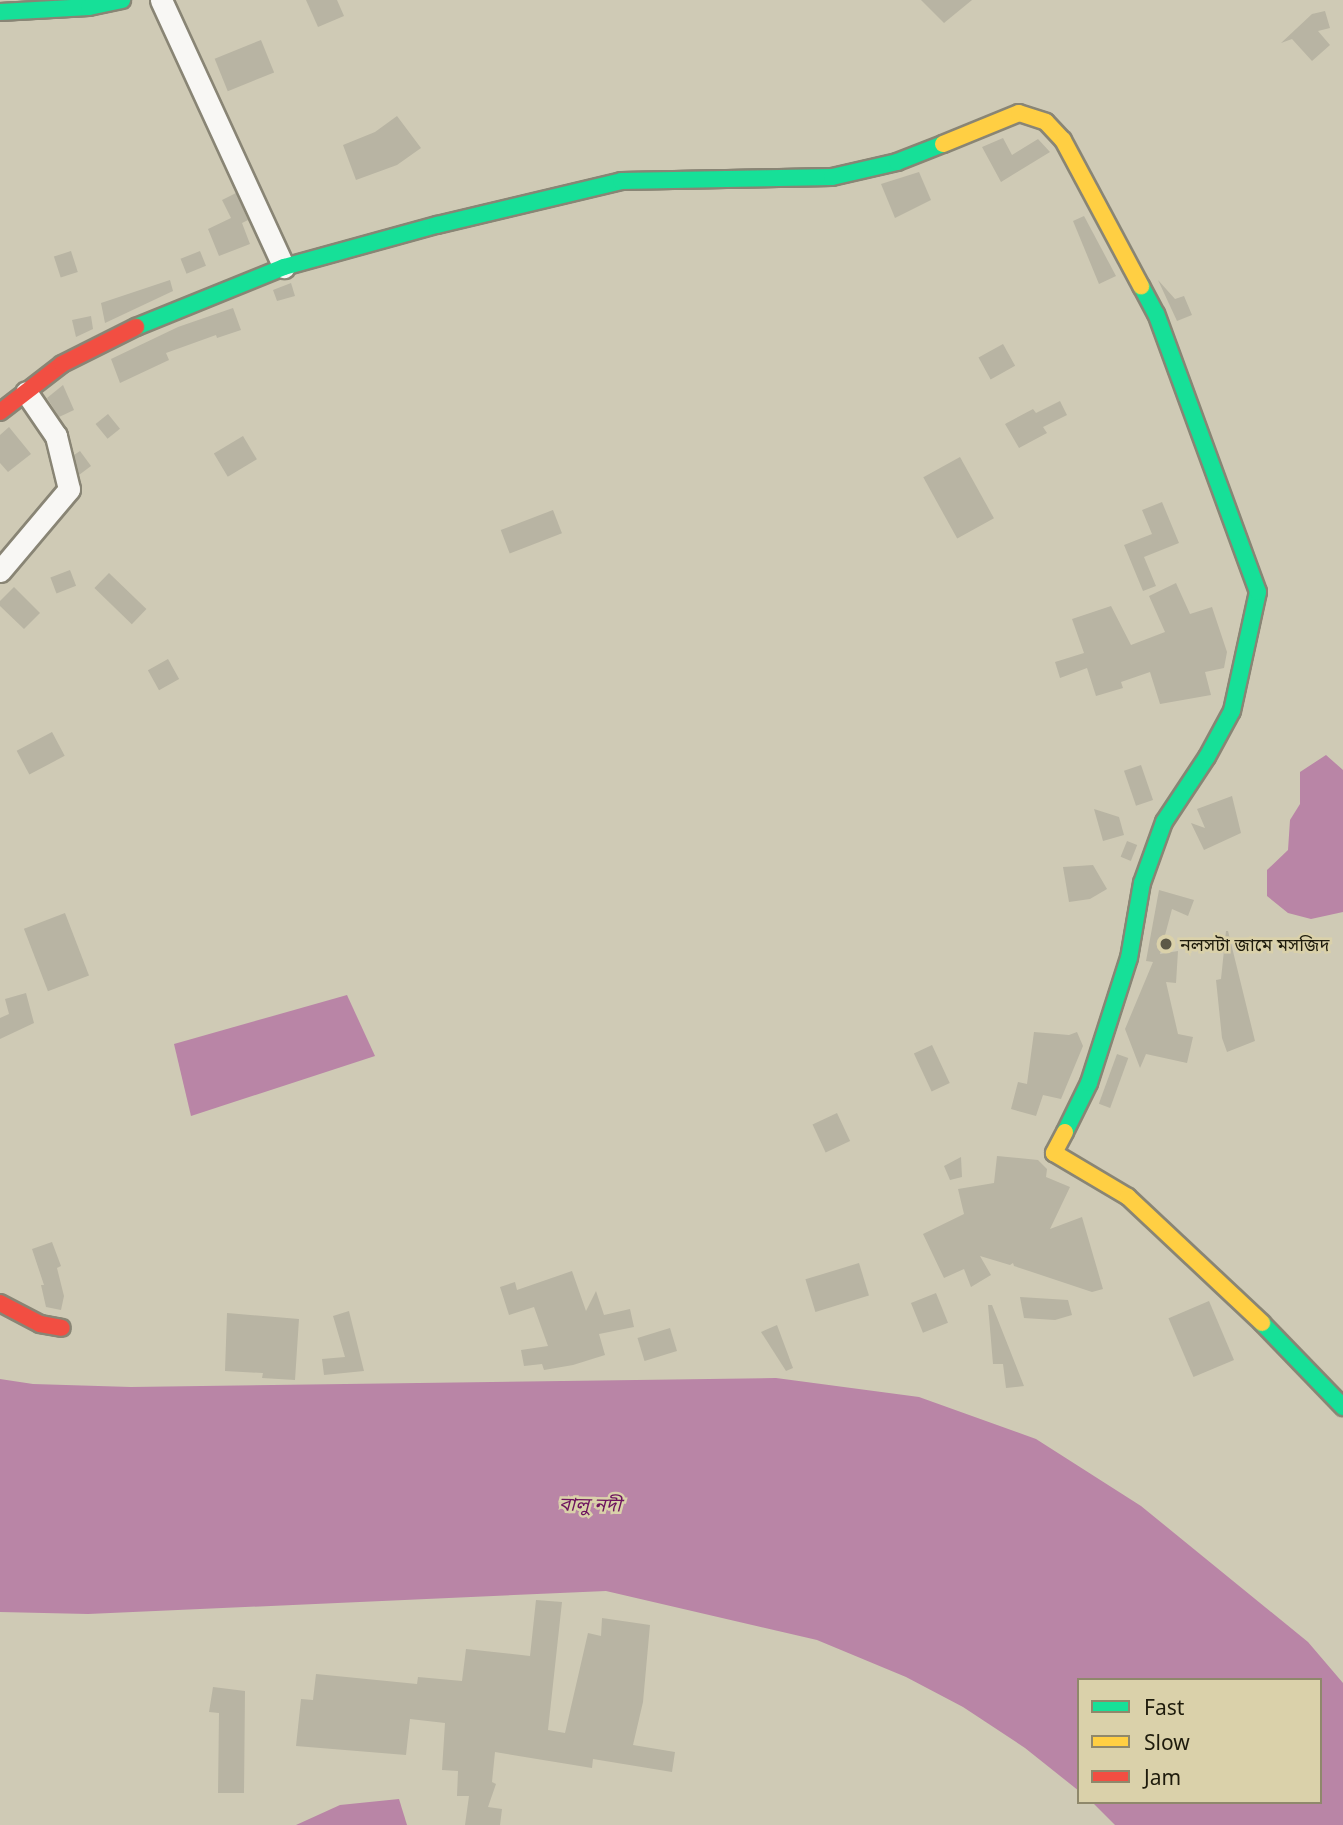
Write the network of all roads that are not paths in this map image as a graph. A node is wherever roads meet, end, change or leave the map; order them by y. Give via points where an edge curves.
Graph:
1 (122, 0) edge
2 (161, 0) edge
3 (0, 12) edge
4 (284, 267) junction
5 (26, 392) junction
6 (0, 412) edge
7 (0, 571) edge
8 (0, 1303) edge
9 (62, 1328) dead end
10 (1343, 1406) edge

1 - 3 street via 89,7
2 - 4 street
4 - 5 street via 158,316 62,364
4 - 10 street via 621,181 832,177 897,162 1019,113 1046,122 1063,140 1156,314 1258,592 1232,711 1164,822 1142,883 1129,958 1089,1083 1054,1153 1128,1197 1232,1292
5 - 6 street
5 - 7 street via 56,436 69,489
8 - 9 street via 40,1324

